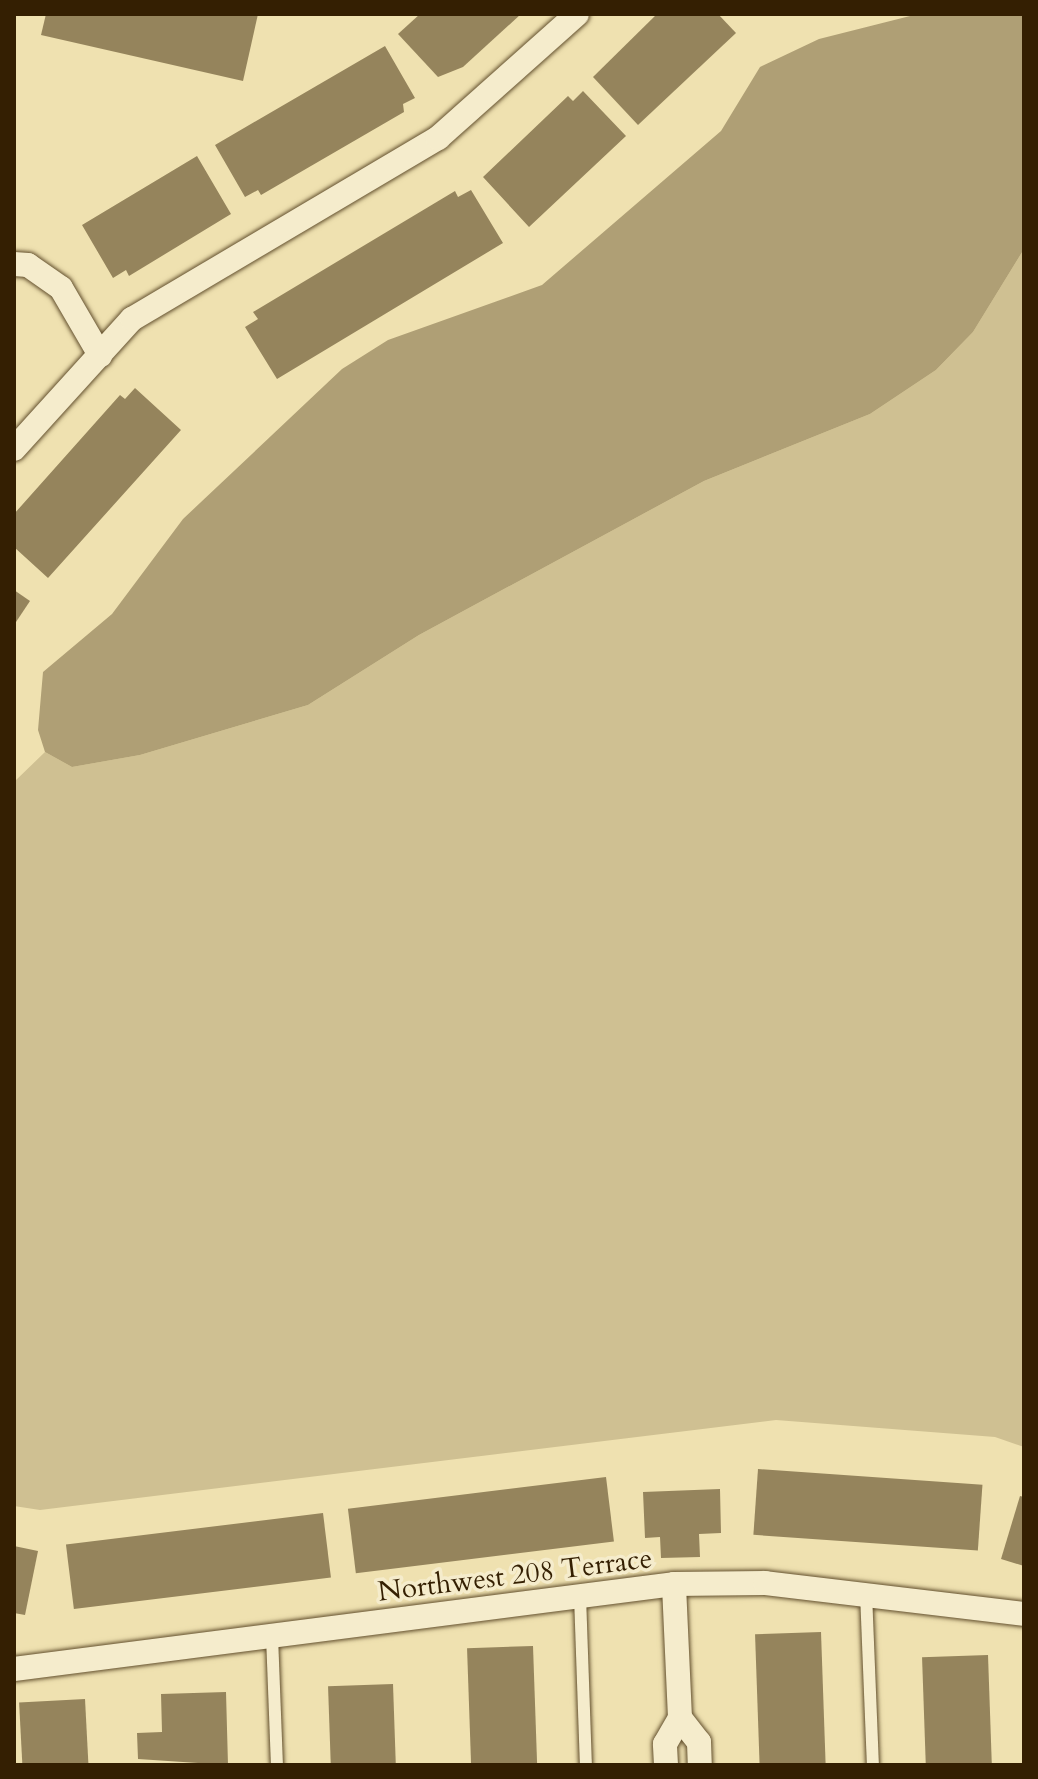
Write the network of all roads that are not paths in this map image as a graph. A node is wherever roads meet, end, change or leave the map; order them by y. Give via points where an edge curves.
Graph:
1 (577, 14) edge
2 (14, 264) edge
3 (100, 355) junction
4 (14, 449) edge
5 (674, 1584) junction
6 (866, 1593) junction
7 (580, 1596) junction
8 (1024, 1614) edge
9 (272, 1636) junction
10 (14, 1669) edge
11 (680, 1718) junction
12 (277, 1765) edge
13 (586, 1765) edge
14 (666, 1765) edge
15 (700, 1765) edge
16 (873, 1765) edge

1 - 3 street via 438,138 132,319
2 - 3 street via 28,265 61,288
3 - 4 street
5 - 6 street, Northwest 208 Terrace via 765,1583
5 - 7 street, Northwest 208 Terrace
5 - 11 street
6 - 8 street, Northwest 208 Terrace
6 - 16 lane
7 - 9 street, Northwest 208 Terrace
7 - 13 lane
9 - 10 street, Northwest 208 Terrace
9 - 12 lane
11 - 14 street via 665,1744
11 - 15 street via 699,1742

